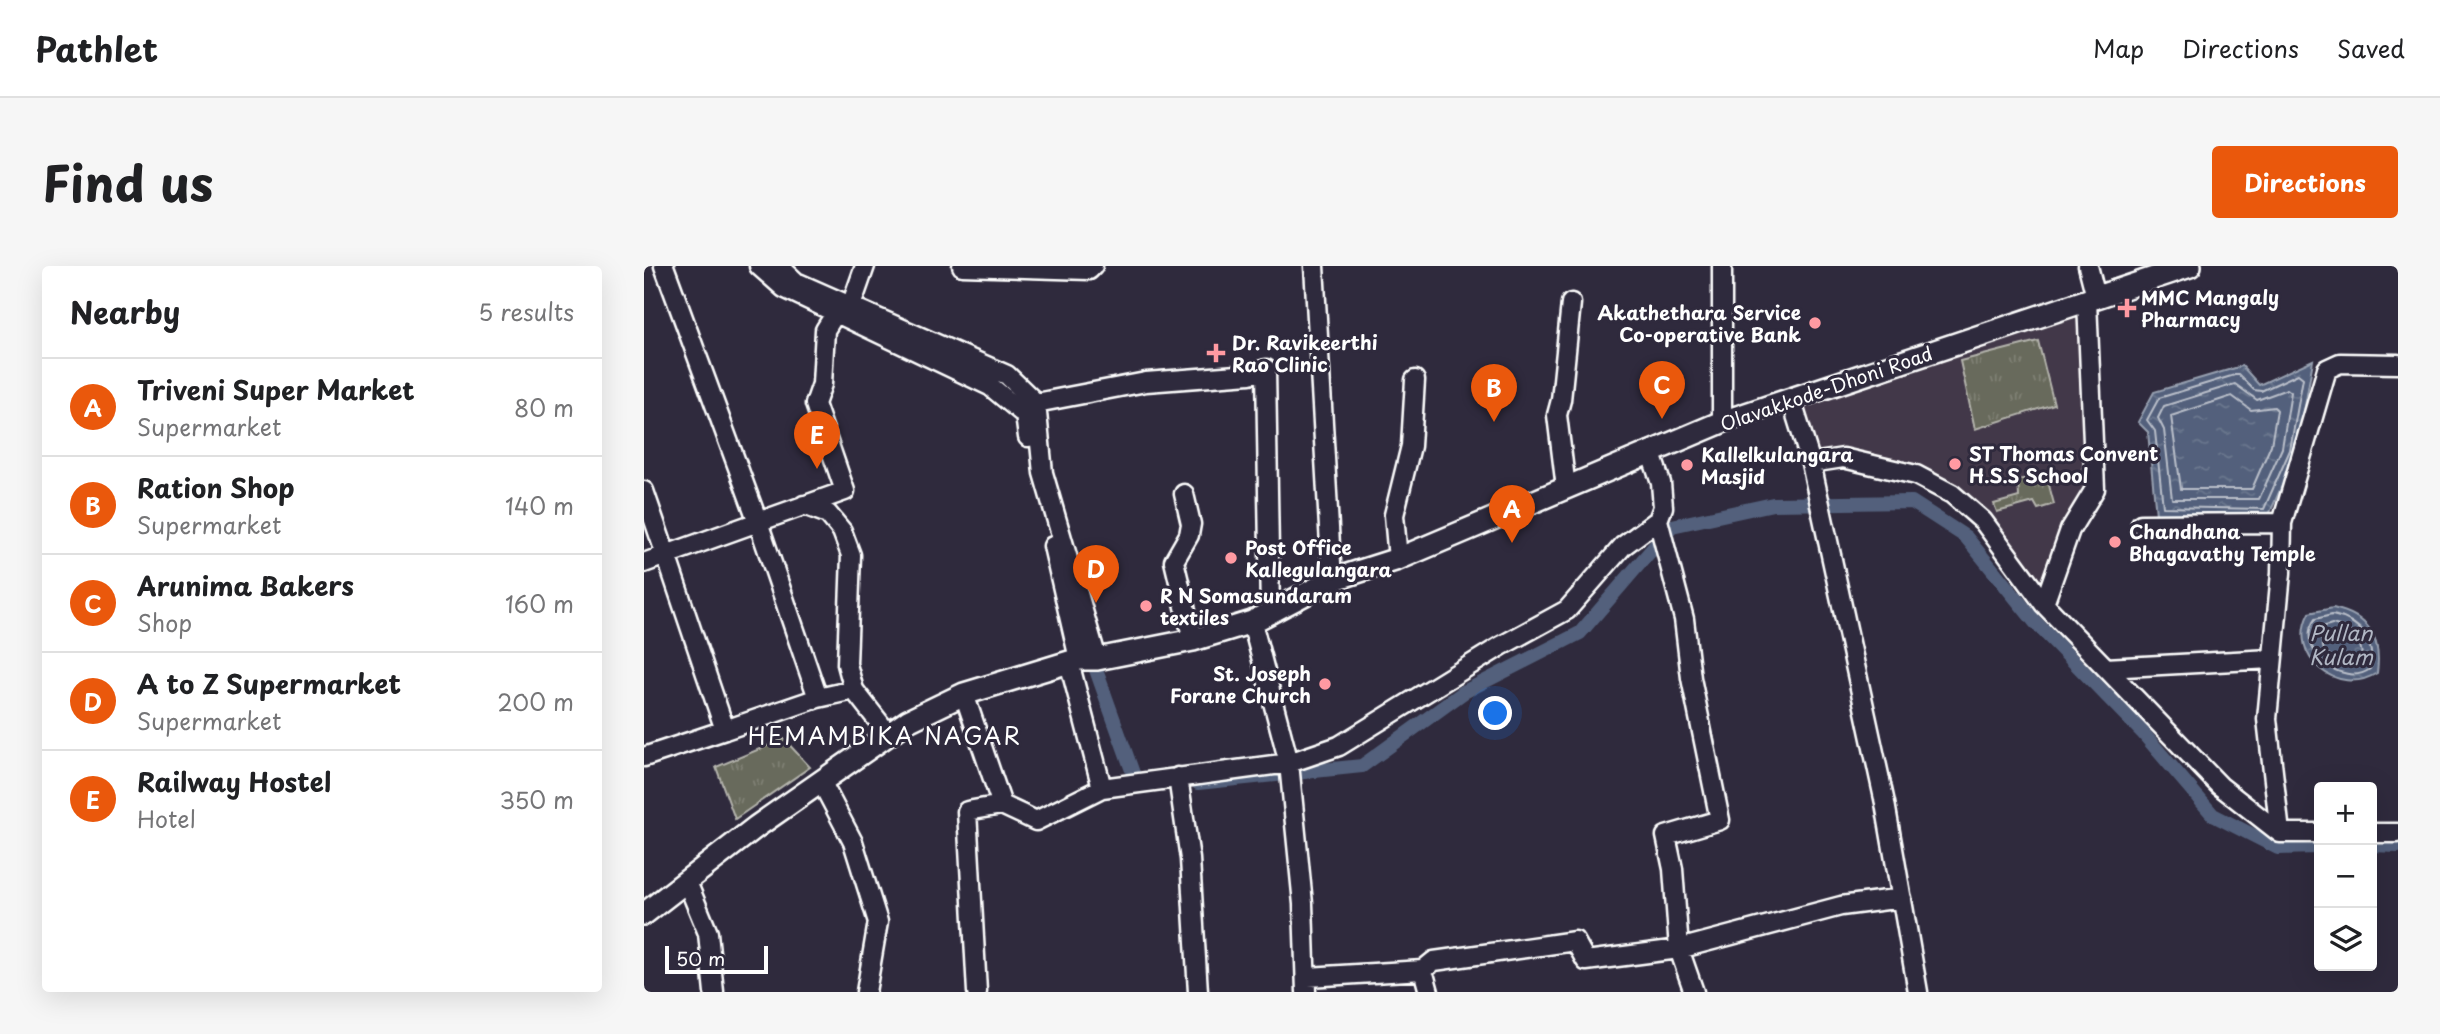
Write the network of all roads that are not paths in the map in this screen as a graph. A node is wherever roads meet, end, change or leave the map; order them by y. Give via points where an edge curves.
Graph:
1 (664, 266) edge
2 (759, 266) edge
3 (779, 266) edge
4 (865, 266) edge
5 (962, 266) edge
6 (1093, 266) edge
7 (1314, 266) edge
8 (1722, 266) edge
9 (2088, 266) edge
10 (2190, 266) edge
11 (2092, 299) junction
12 (1571, 303) dead end
13 (851, 306) junction
14 (835, 314) junction
15 (2398, 364) edge
16 (1415, 380) dead end
17 (1791, 399) junction
18 (1036, 403) junction
19 (1723, 422) junction
20 (1650, 451) junction
21 (1811, 463) junction
22 (1566, 488) junction
23 (644, 491) edge
24 (1184, 494) dead end
25 (804, 505) junction
26 (1658, 520) junction
27 (758, 522) junction
28 (2282, 523) junction
29 (2141, 524) dead end
30 (666, 555) junction
31 (1398, 559) junction
32 (644, 563) edge
33 (1332, 580) junction
34 (2044, 604) junction
35 (1261, 618) junction
36 (1193, 640) junction
37 (2271, 659) junction
38 (1082, 660) junction
39 (2106, 668) junction
40 (854, 690) junction
41 (964, 694) junction
42 (818, 698) junction
43 (725, 730) junction
44 (889, 735) junction
45 (644, 757) edge
46 (1289, 763) junction
47 (1172, 778) junction
48 (822, 783) junction
49 (1104, 788) junction
50 (1002, 805) junction
51 (2398, 832) edge
52 (2280, 833) junction
53 (2314, 833) edge
54 (2377, 833) edge
55 (687, 882) junction
56 (1902, 898) junction
57 (644, 914) edge
58 (1679, 949) junction
59 (1423, 970) junction
60 (1307, 984) edge
61 (714, 992) edge
62 (866, 992) edge
63 (978, 992) edge
64 (1198, 992) edge
65 (1429, 992) edge
66 (1694, 992) edge
67 (1918, 992) edge

1 - 27 street
2 - 14 street via 784,288
3 - 13 street via 796,282
4 - 13 street
5 - 6 street via 1089,270
7 - 33 street
8 - 19 street
9 - 11 street
10 - 11 main road, Olavakkode-Dhoni Road
11 - 17 main road, Olavakkode-Dhoni Road
11 - 34 street via 2095,489 2070,530
12 - 22 street via 1557,415
13 - 18 street via 1007,375
14 - 25 street via 825,330 822,384 815,404 845,491
14 - 38 street via 990,386 1026,415 1036,489
15 - 28 street via 2340,363 2327,369
16 - 31 street via 1411,446 1394,515
17 - 19 main road, Olavakkode-Dhoni Road
17 - 21 street
18 - 35 street via 1146,382 1266,369
18 - 38 street via 1043,473
19 - 20 main road, Olavakkode-Dhoni Road
20 - 22 main road, Olavakkode-Dhoni Road
20 - 26 street via 1661,483 1663,507
21 - 34 street via 1843,458 1916,475 1952,494 1983,521
21 - 56 street
22 - 31 main road, Olavakkode-Dhoni Road
23 - 30 street
24 - 36 street via 1191,524 1174,561
25 - 27 street
25 - 40 street via 828,514 842,531 850,555 848,664
26 - 46 street via 1623,546 1567,610 1339,746
26 - 58 street via 1668,548 1720,820 1666,836
27 - 30 street
27 - 42 street
28 - 29 street
28 - 37 street
30 - 32 street
30 - 43 street
31 - 33 main road, Olavakkode-Dhoni Road
33 - 35 main road, Olavakkode-Dhoni Road
34 - 39 street
35 - 36 main road, Olavakkode-Dhoni Road
35 - 46 street
36 - 38 main road, Olavakkode-Dhoni Road
37 - 39 street
37 - 52 street via 2267,719
38 - 41 main road, Olavakkode-Dhoni Road
38 - 49 street
39 - 52 street via 2220,786
40 - 42 street
40 - 44 street
41 - 44 main road, Olavakkode-Dhoni Road
41 - 50 street
42 - 43 street
43 - 45 street
44 - 48 main road, Olavakkode-Dhoni Road
46 - 47 street
46 - 60 street
47 - 49 street
47 - 64 street via 1190,859
48 - 55 main road, Olavakkode-Dhoni Road
48 - 62 street via 853,842 878,922
49 - 50 street via 1036,821
50 - 63 street via 967,811
51 - 54 street
52 - 53 street
55 - 57 main road, Olavakkode-Dhoni Road
55 - 61 street via 708,933
56 - 58 street via 1841,906
56 - 67 street
58 - 59 street via 1586,961 1575,941 1434,961
58 - 66 street
59 - 60 street
59 - 65 street

